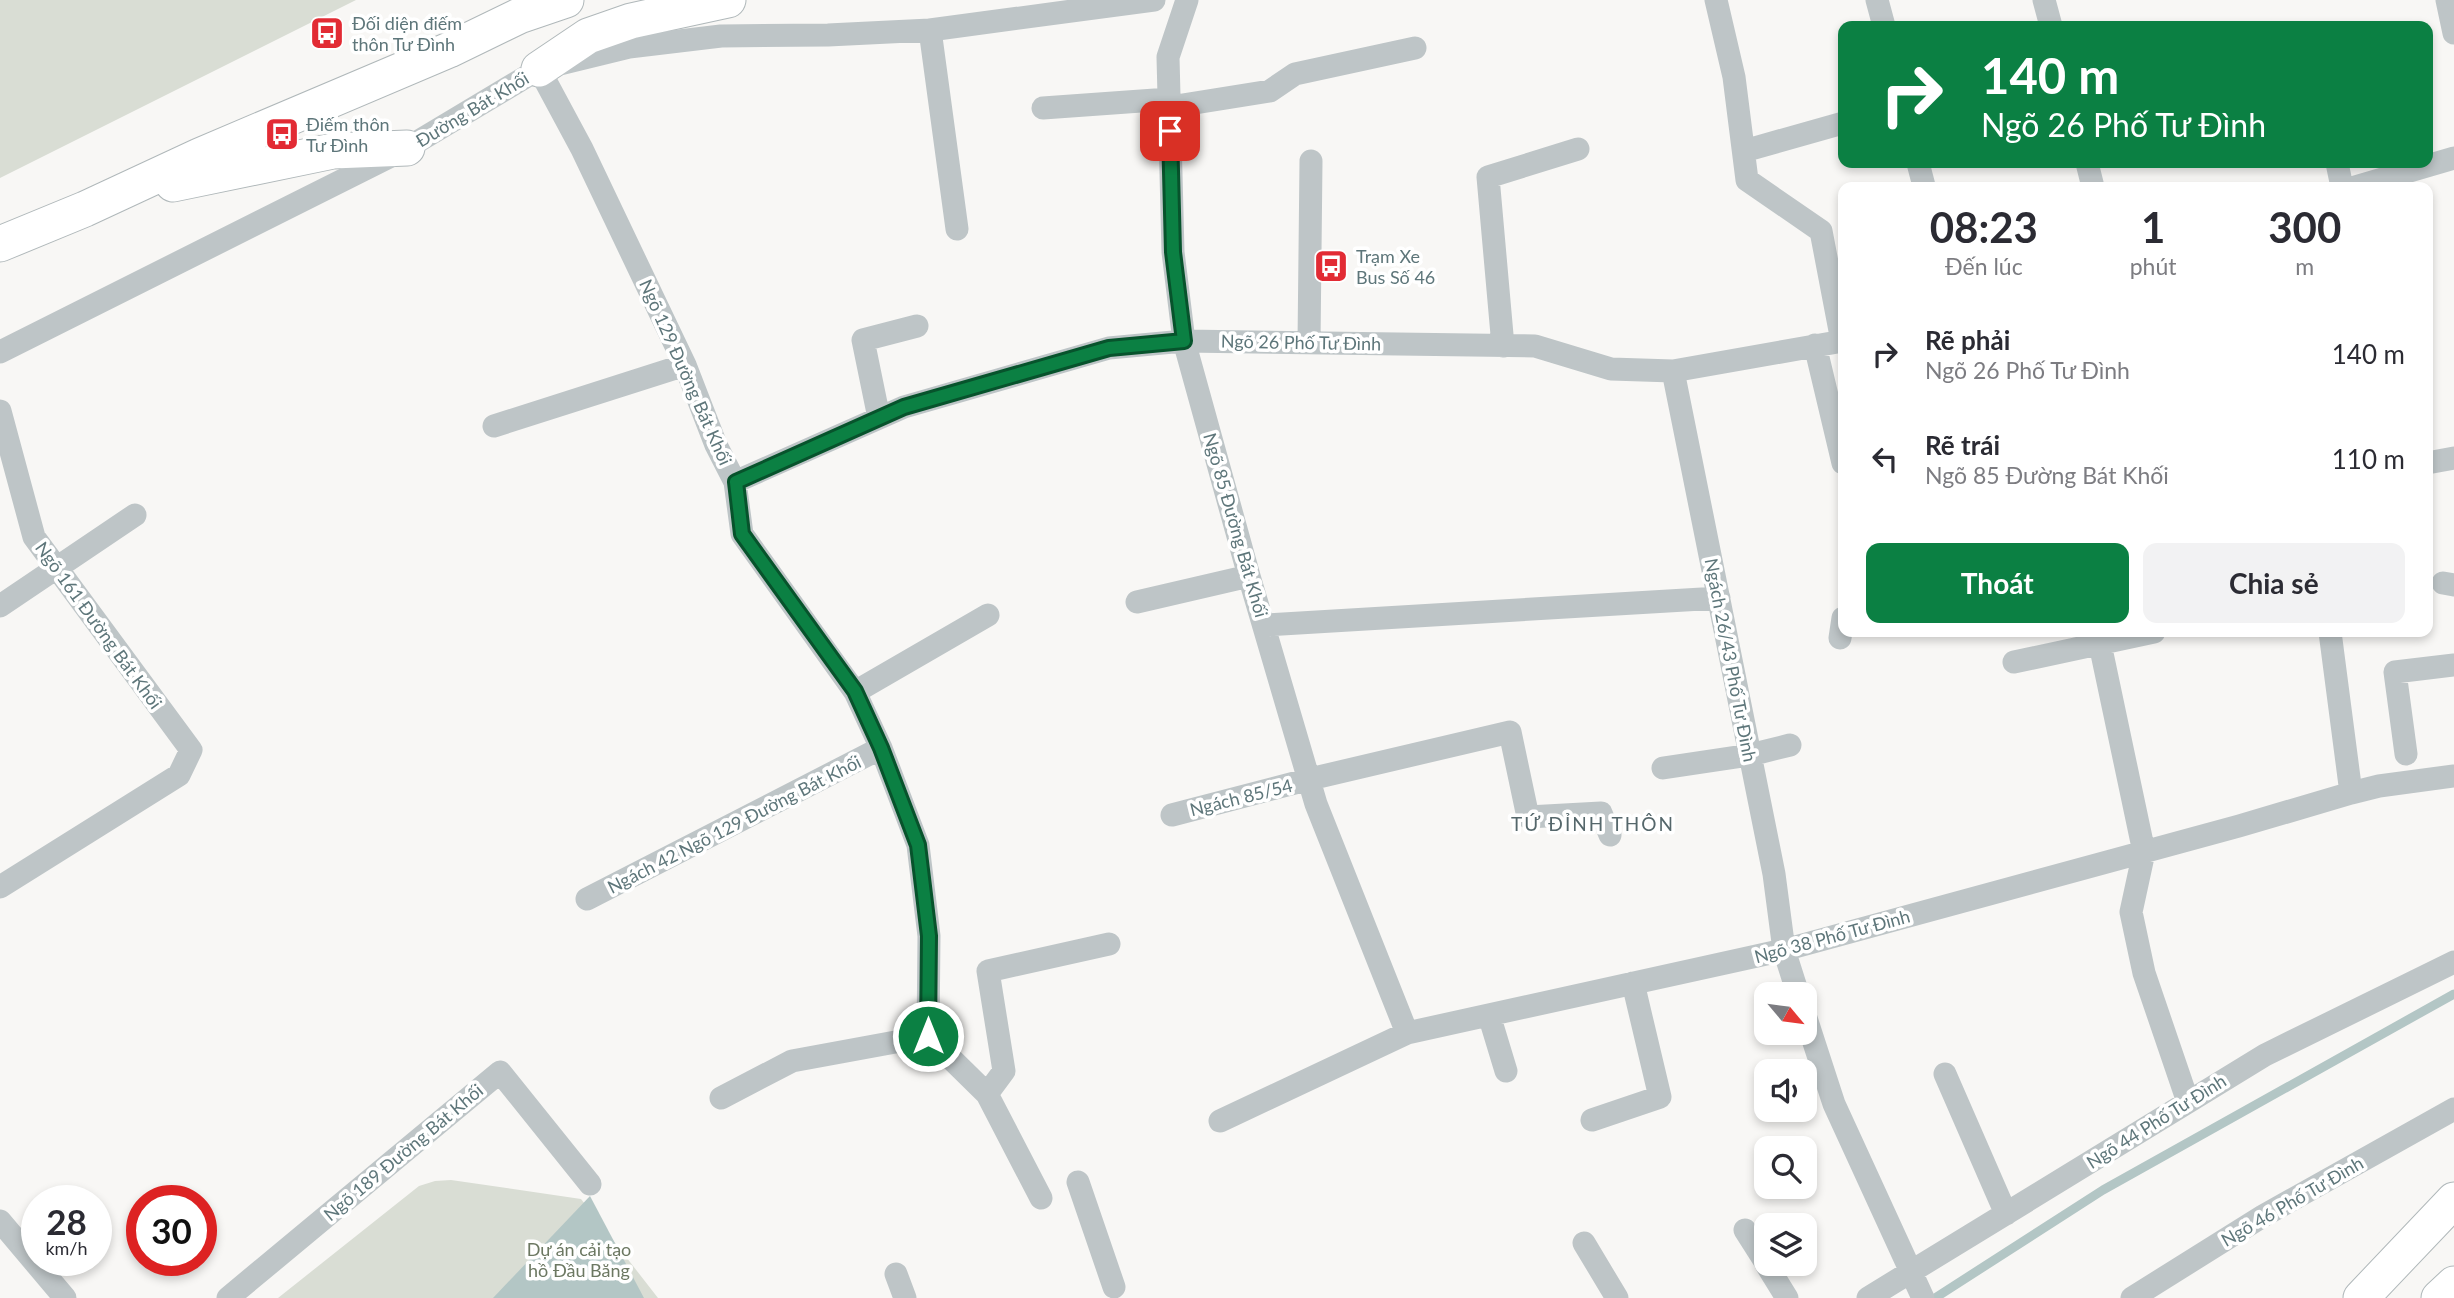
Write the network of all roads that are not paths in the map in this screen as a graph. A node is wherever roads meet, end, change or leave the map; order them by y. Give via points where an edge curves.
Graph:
1 (566, 0) edge
2 (728, 0) edge
3 (1154, 0) edge
4 (1187, 0) edge
5 (1716, 0) edge
6 (1877, 0) edge
7 (2044, 0) edge
8 (2447, 0) edge
9 (1883, 21) edge
10 (2050, 21) edge
11 (930, 30) junction
12 (2454, 33) edge
13 (1415, 48) dead end
14 (539, 69) junction
15 (1170, 103) junction
16 (1043, 108) dead end
17 (1838, 124) edge
18 (407, 148) junction
19 (1578, 149) dead end
20 (1744, 151) junction
21 (2454, 158) edge
22 (1311, 161) dead end
23 (2433, 164) edge
24 (2420, 168) edge
25 (2372, 182) edge
26 (85, 209) junction
27 (957, 229) dead end
28 (0, 244) edge
29 (1838, 320) edge
30 (917, 326) dead end
31 (1184, 341) junction
32 (1309, 342) junction
33 (1838, 342) edge
34 (1815, 345) junction
35 (1503, 346) junction
36 (0, 352) edge
37 (685, 365) junction
38 (1673, 371) junction
39 (0, 411) edge
40 (879, 418) junction
41 (494, 426) dead end
42 (1838, 442) edge
43 (2454, 458) edge
44 (2433, 462) edge
45 (736, 482) junction
46 (135, 515) dead end
47 (58, 569) junction
48 (1249, 576) junction
49 (1719, 598) junction
50 (1137, 602) dead end
51 (0, 606) edge
52 (988, 615) dead end
53 (1265, 625) junction
54 (2132, 637) edge
55 (2331, 637) edge
56 (2101, 644) junction
57 (2014, 662) dead end
58 (2454, 665) edge
59 (855, 691) junction
60 (1790, 745) dead end
61 (881, 748) junction
62 (2406, 754) dead end
63 (1750, 755) junction
64 (1663, 768) dead end
65 (2454, 776) edge
66 (1310, 779) junction
67 (2351, 793) junction
68 (1172, 815) dead end
69 (1610, 835) dead end
70 (2144, 852) junction
71 (0, 887) edge
72 (587, 899) dead end
73 (1109, 944) dead end
74 (1784, 950) junction
75 (2454, 962) edge
76 (1794, 982) edge
77 (1633, 983) junction
78 (1489, 1015) junction
79 (1407, 1033) junction
80 (928, 1036) junction
81 (1815, 1045) edge
82 (1506, 1071) dead end
83 (1945, 1074) dead end
84 (987, 1094) junction
85 (720, 1098) dead end
86 (2188, 1102) junction
87 (2454, 1109) edge
88 (1592, 1120) dead end
89 (1220, 1121) dead end
90 (1078, 1182) dead end
91 (590, 1184) dead end
92 (1041, 1198) dead end
93 (2454, 1200) edge
94 (2006, 1214) junction
95 (0, 1221) edge
96 (1745, 1230) dead end
97 (1584, 1243) dead end
98 (1754, 1244) edge
99 (896, 1274) dead end
100 (1774, 1276) edge
101 (2454, 1284) edge
102 (1917, 1286) edge
103 (1114, 1287) dead end
104 (65, 1298) edge
105 (228, 1298) edge
106 (905, 1298) edge
107 (1617, 1298) edge
108 (1787, 1298) edge
109 (1868, 1298) edge
110 (2132, 1298) edge
111 (2361, 1298) edge
112 (2439, 1298) edge

1 - 26 main road via 519,16
2 - 14 main road via 599,32
3 - 11 street, Đường Bát Khối
4 - 15 street, Ngõ 85 Đường Bát Khối via 1168,57
5 - 20 street via 1734,77
6 - 9 street
7 - 10 street
8 - 12 street
11 - 14 street, Đường Bát Khối via 721,36 629,47
11 - 27 street
13 - 15 street via 1295,74 1270,91
14 - 18 street, Đường Bát Khối
14 - 37 street, Ngõ 129 Đường Bát Khối
15 - 16 street
15 - 31 street, Ngõ 85 Đường Bát Khối via 1173,252
17 - 20 street
18 - 26 main road via 333,151 165,185
18 - 36 street, Đường Bát Khối
19 - 35 street via 1488,177
20 - 29 street via 1747,180 1821,231
21 - 23 street
22 - 32 street
24 - 25 street
26 - 28 main road
30 - 40 street via 863,340
31 - 32 street, Ngõ 26 Phố Tư Đình
31 - 40 street, Ngõ 26 Phố Tư Đình via 1109,348
31 - 48 street, Ngõ 85 Đường Bát Khối
32 - 35 street, Ngõ 26 Phố Tư Đình
33 - 34 street, Ngõ 26 Phố Tư Đình
34 - 38 street, Ngõ 26 Phố Tư Đình
34 - 42 street
35 - 38 street, Ngõ 26 Phố Tư Đình via 1535,346 1611,369
37 - 41 street
37 - 45 street, Ngõ 129 Đường Bát Khối via 716,445
38 - 49 street, Ngách 26/43 Phố Tư Đình
39 - 47 street, Ngõ 161 Đường Bát Khối via 34,537
40 - 45 street, Ngõ 26 Phố Tư Đình
43 - 44 street
45 - 59 street, Ngõ 129 Đường Bát Khối via 742,534
46 - 47 street
47 - 51 street
47 - 71 street, Ngõ 161 Đường Bát Khối via 191,750 179,775
48 - 50 street
48 - 53 street, Ngõ 85 Đường Bát Khối
49 - 53 street
49 - 63 street, Ngách 26/43 Phố Tư Đình
52 - 59 street
53 - 66 street, Ngõ 85 Đường Bát Khối
54 - 56 street
55 - 67 street
56 - 57 street
56 - 70 street
58 - 62 street via 2395,672
59 - 61 street, Ngõ 129 Đường Bát Khối
60 - 63 street
61 - 72 street, Ngách 42 Ngõ 129 Đường Bát Khối
61 - 80 street, Ngõ 129 Đường Bát Khối via 918,845 929,936
63 - 64 street
63 - 74 street, Ngách 26/43 Phố Tư Đình
65 - 67 street, Ngõ 38 Phố Tư Đình
66 - 68 street, Ngách 85/54
66 - 69 street, Ngách 85/54 via 1510,732 1528,817 1601,813
66 - 79 street, Ngõ 85 Đường Bát Khối
67 - 70 street, Ngõ 38 Phố Tư Đình
70 - 74 street, Ngõ 38 Phố Tư Đình
70 - 86 street via 2131,912 2144,973
73 - 84 street via 988,971 1004,1071
74 - 76 street, Ngách 26/43 Phố Tư Đình
74 - 77 street, Ngõ 38 Phố Tư Đình
75 - 86 street, Ngõ 44 Phố Tư Đình via 2265,1055
77 - 78 street, Ngõ 38 Phố Tư Đình
77 - 88 street via 1660,1097
78 - 79 street, Ngõ 38 Phố Tư Đình
78 - 82 street
79 - 89 street, Ngõ 38 Phố Tư Đình
80 - 84 street
80 - 85 street via 792,1061
81 - 102 street via 1834,1104
83 - 94 street
84 - 92 street
86 - 94 street, Ngõ 44 Phố Tư Đình
87 - 110 street, Ngõ 46 Phố Tư Đình via 2263,1216
90 - 103 street
91 - 105 street, Ngõ 189 Đường Bát Khối via 500,1072
93 - 111 main road
94 - 102 street, Ngõ 44 Phố Tư Đình
95 - 104 street
96 - 98 street
97 - 107 street
99 - 106 street
100 - 108 street
101 - 112 main road
102 - 109 street, Ngõ 44 Phố Tư Đình

